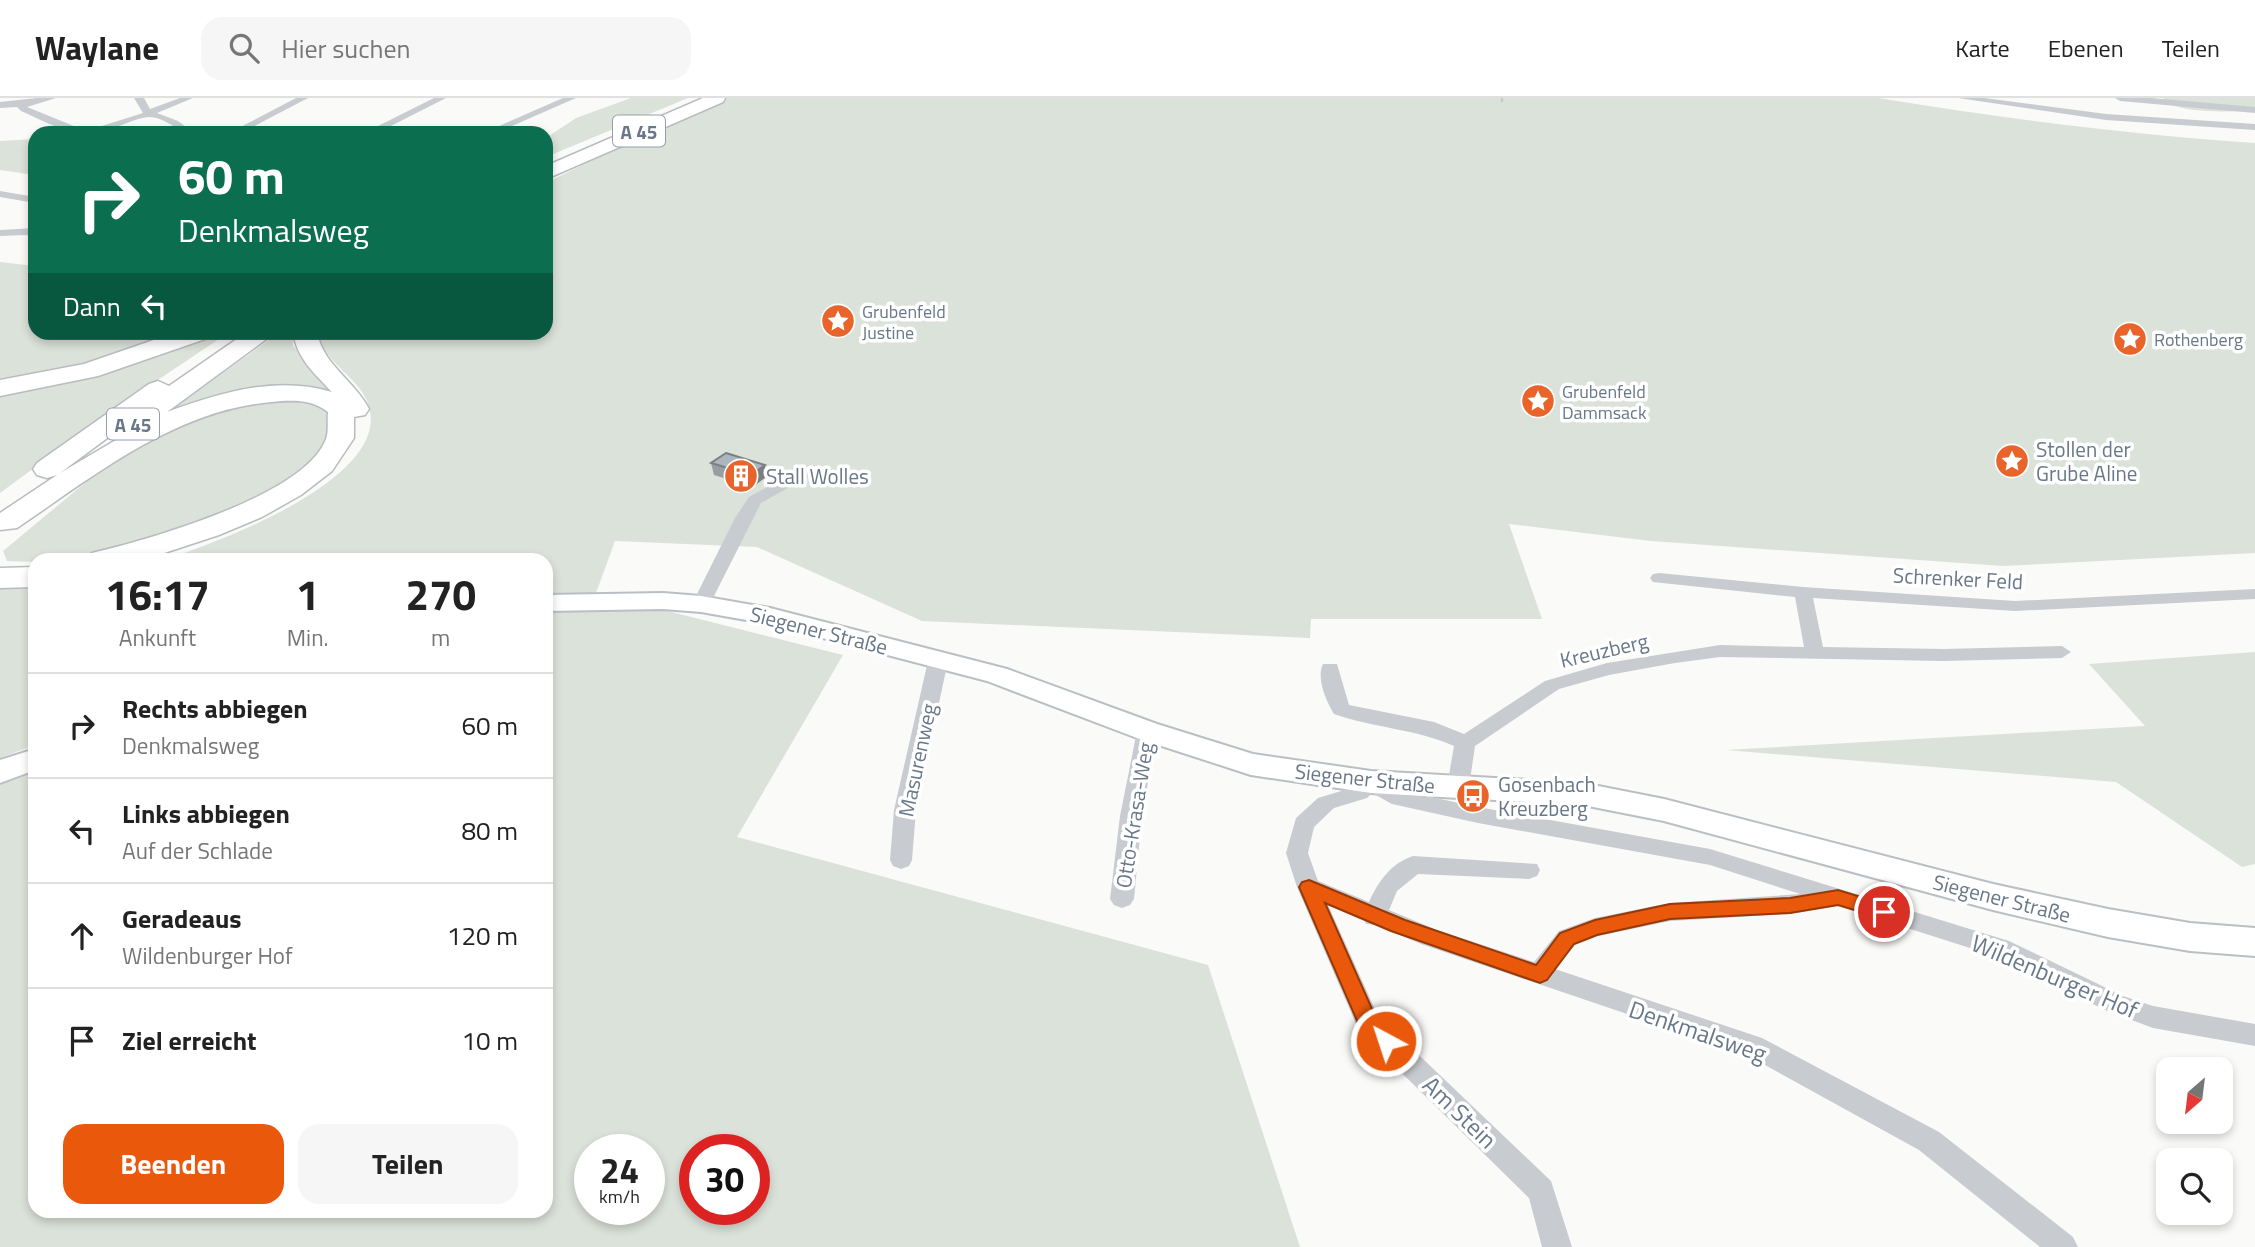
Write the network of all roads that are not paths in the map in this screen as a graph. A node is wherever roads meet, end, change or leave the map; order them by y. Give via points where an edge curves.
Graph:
1 (51, 98) edge
2 (139, 98) edge
3 (188, 98) edge
4 (303, 98) edge
5 (441, 98) edge
6 (571, 98) edge
7 (701, 98) edge
8 (717, 98) edge
9 (1963, 98) edge
10 (2120, 98) edge
11 (20, 104) junction
12 (0, 105) edge
13 (2255, 110) edge
14 (149, 114) junction
15 (65, 126) edge
16 (111, 126) edge
17 (180, 126) edge
18 (248, 126) edge
19 (383, 126) edge
20 (505, 126) edge
21 (2255, 127) edge
22 (553, 161) edge
23 (553, 170) edge
24 (0, 194) edge
25 (28, 199) edge
26 (28, 231) edge
27 (0, 233) edge
28 (179, 340) edge
29 (230, 340) edge
30 (253, 340) edge
31 (306, 340) edge
32 (0, 388) edge
33 (808, 470) dead end
34 (2, 519) edge
35 (138, 553) edge
36 (160, 553) edge
37 (28, 568) edge
38 (0, 569) edge
39 (28, 577) edge
40 (0, 578) edge
41 (1659, 578) dead end
42 (1803, 592) junction
43 (2255, 594) edge
44 (553, 603) edge
45 (701, 604) junction
46 (2062, 652) dead end
47 (1815, 653) junction
48 (938, 661) junction
49 (1330, 668) dead end
50 (1147, 731) junction
51 (1465, 743) junction
52 (28, 761) edge
53 (0, 772) edge
54 (1371, 782) junction
55 (1458, 787) junction
56 (901, 860) dead end
57 (1529, 870) dead end
58 (1309, 887) junction
59 (1838, 897) junction
60 (1122, 899) dead end
61 (1374, 916) junction
62 (2255, 942) edge
63 (1540, 974) junction
64 (2255, 1035) edge
65 (1557, 1247) edge
66 (2063, 1247) edge

1 - 11 street
2 - 14 street
3 - 14 street
4 - 18 street
5 - 19 street
6 - 20 street
7 - 22 highway, A 45
8 - 23 highway, A 45
9 - 21 street via 2129,119
10 - 13 street
11 - 12 street
11 - 15 street
14 - 16 street
14 - 17 street
24 - 25 street
26 - 27 street
28 - 32 highway via 89,372
29 - 34 highway, A 45 via 115,419
30 - 34 highway, A 45
31 - 36 highway via 314,358 344,389 357,412 355,435 343,455 320,477 262,514
33 - 45 street via 755,500
34 - 35 highway via 133,440 204,407 290,393 320,396 341,410 341,436 333,451 279,496 207,531
37 - 38 highway
39 - 40 highway
41 - 42 street, Schrenker Feld
42 - 43 street, Schrenker Feld via 2015,606
42 - 47 street
44 - 45 main road, Siegener Straße
45 - 48 main road, Siegener Straße via 771,616
46 - 47 street, Kreuzberg
47 - 51 street, Kreuzberg via 1720,651 1607,669 1552,685
48 - 50 main road, Siegener Straße via 997,675
48 - 56 street, Masurenweg via 905,810
49 - 51 street via 1341,709 1434,729
50 - 54 main road, Siegener Straße via 1251,764
50 - 60 street, Otto-Krasa-Weg
51 - 55 street
52 - 53 main road
54 - 55 main road, Siegener Straße
54 - 58 street, Am Stein via 1359,793 1326,803 1304,824 1297,853
54 - 59 street, Wildenburger Hof via 1392,796 1710,857
55 - 62 main road, Siegener Straße via 1583,794 1664,810 2108,923
57 - 61 street via 1413,865 1388,886
58 - 61 street, Denkmalsweg
58 - 65 street, Am Stein via 1368,1023 1541,1191
59 - 63 street via 1790,905 1670,912 1595,928 1567,938
59 - 64 street, Wildenburger Hof via 2000,948 2152,1017
61 - 63 street, Denkmalsweg
63 - 66 street, Denkmalsweg via 1753,1046 1929,1141

